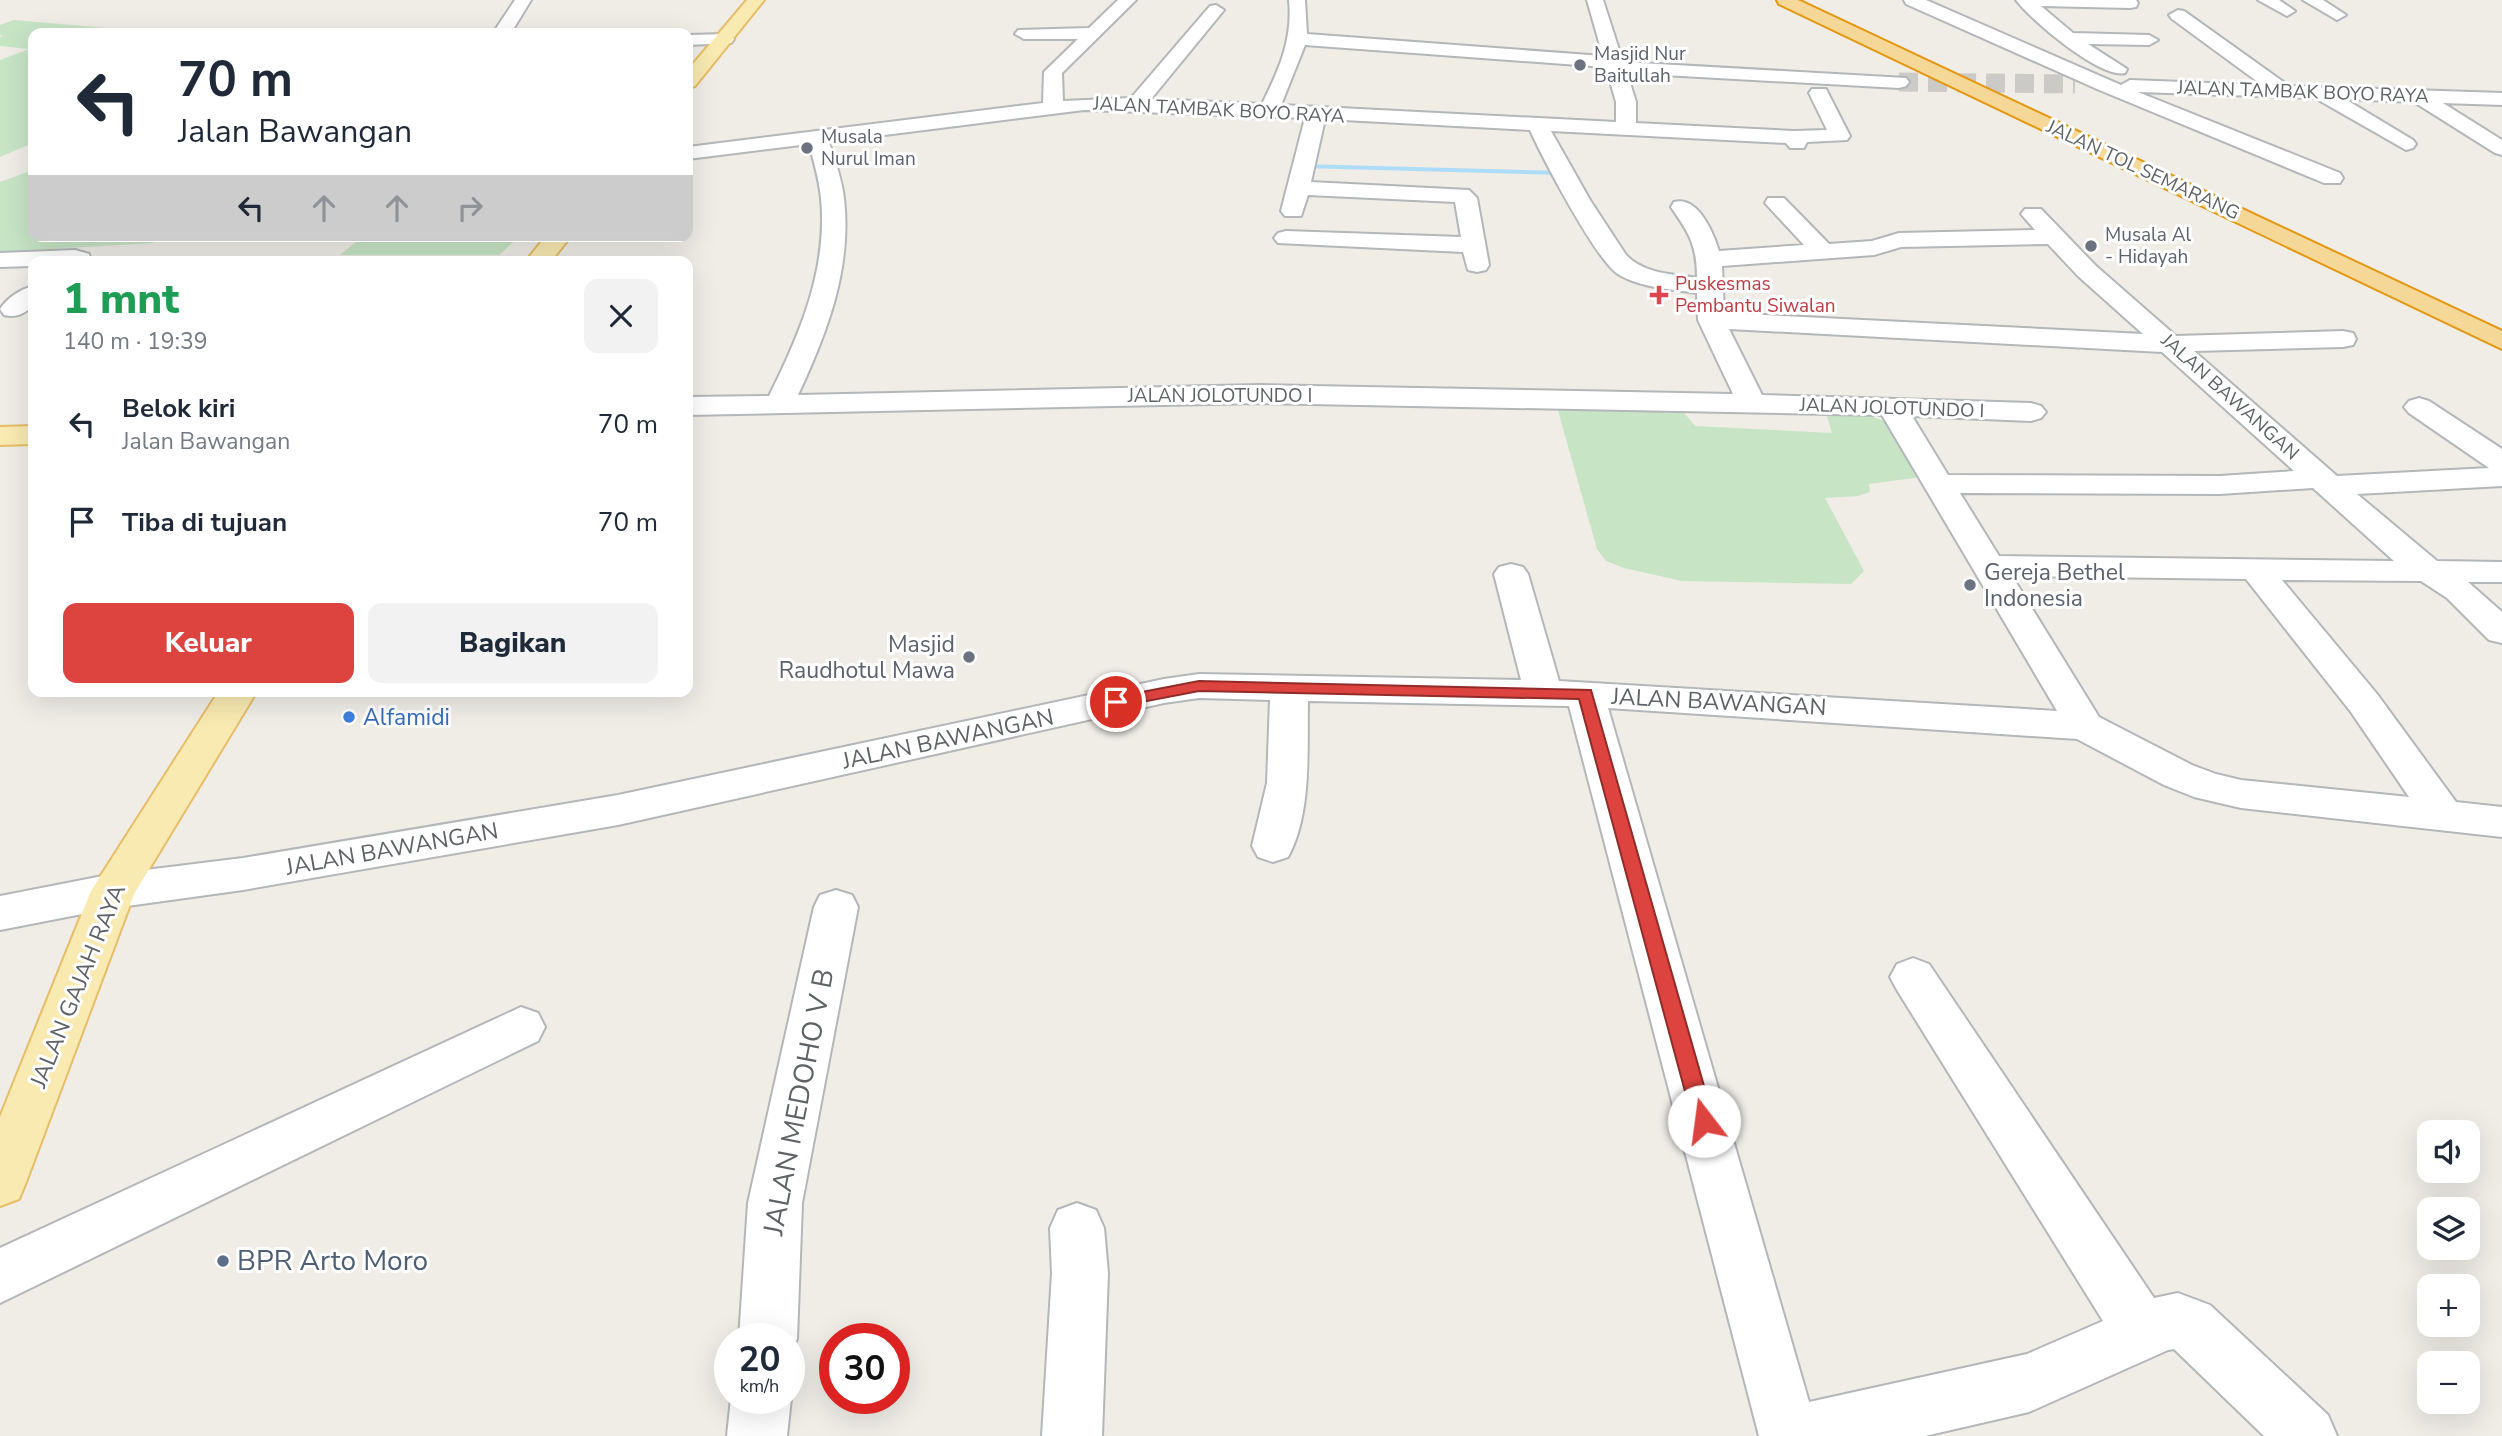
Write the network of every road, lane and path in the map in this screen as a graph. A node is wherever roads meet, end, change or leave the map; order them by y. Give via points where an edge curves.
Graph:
1 (523, 0) edge
2 (755, 0) edge
3 (1128, 0) edge
4 (1297, 0) edge
5 (1595, 0) edge
6 (1785, 0) edge
7 (1820, 0) edge
8 (1912, 0) edge
9 (2266, 0) edge
10 (2311, 0) edge
11 (2130, 2) dead end
12 (2029, 3) edge
13 (1216, 10) dead end
14 (2287, 12) dead end
15 (2178, 15) dead end
16 (2337, 15) dead end
17 (505, 28) edge
18 (1094, 33) junction
19 (1024, 34) dead end
20 (2068, 38) junction
21 (725, 39) junction
22 (1300, 39) junction
23 (693, 40) edge
24 (2149, 40) dead end
25 (1614, 64) junction
26 (693, 76) edge
27 (1899, 82) tunnel mouth
28 (2075, 84) tunnel mouth
29 (2105, 85) junction
30 (2151, 87) junction
31 (2282, 90) junction
32 (2317, 92) junction
33 (1819, 93) dead end
34 (2418, 96) junction
35 (2502, 99) edge
36 (1136, 104) junction
37 (1053, 107) junction
38 (1268, 112) junction
39 (1316, 115) junction
40 (1538, 125) junction
41 (1626, 130) junction
42 (818, 138) junction
43 (2406, 145) dead end
44 (2502, 149) edge
45 (693, 152) edge
46 (2332, 178) dead end
47 (1299, 188) junction
48 (2237, 192) dead end
49 (1776, 203) dead end
50 (1682, 207) dead end
51 (2033, 214) dead end
52 (2054, 237) junction
53 (554, 242) edge
54 (1824, 252) junction
55 (542, 256) edge
56 (28, 259) edge
57 (1709, 259) junction
58 (0, 260) edge
59 (1709, 288) junction
60 (1711, 320) junction
61 (2343, 339) dead end
62 (2502, 341) edge
63 (2170, 344) junction
64 (780, 403) junction
65 (1752, 404) junction
66 (693, 406) edge
67 (1892, 407) junction
68 (2419, 407) dead end
69 (2031, 412) dead end
70 (28, 435) edge
71 (0, 436) edge
72 (2502, 463) edge
73 (2502, 477) edge
74 (2325, 482) junction
75 (1940, 484) junction
76 (1990, 566) junction
77 (2256, 570) junction
78 (2502, 572) edge
79 (2433, 573) junction
80 (1511, 574) dead end
81 (2502, 632) edge
82 (1289, 688) junction
83 (1564, 693) junction
84 (234, 697) edge
85 (2085, 726) junction
86 (2442, 814) junction
87 (2502, 822) edge
88 (1273, 846) dead end
89 (113, 891) junction
90 (836, 907) dead end
91 (0, 913) edge
92 (1913, 977) dead end
93 (521, 1027) dead end
94 (0, 1182) edge
95 (1077, 1228) dead end
96 (0, 1276) edge
97 (769, 1323) edge
98 (2143, 1332) junction
99 (759, 1414) edge
100 (757, 1436) edge
101 (1072, 1436) edge
102 (1790, 1436) edge
103 (2307, 1436) edge

1 - 17 street
2 - 21 main road
3 - 18 street
4 - 22 street
5 - 25 street
6 - 62 highway, JALAN TOL SEMARANG
7 - 48 highway, JALAN TOL SEMARANG
8 - 29 street
9 - 14 street
10 - 16 street
11 - 12 street via 2108,2 2114,9
12 - 20 street
13 - 36 street
15 - 31 street
18 - 19 street
18 - 37 street via 1053,72
20 - 24 street
20 - 30 street
21 - 23 street
21 - 26 main road
22 - 25 street
22 - 38 street
25 - 27 street
25 - 41 street via 1626,102
28 - 29 street, JALAN TAMBAK BOYO RAYA
29 - 30 street, JALAN TAMBAK BOYO RAYA
29 - 46 street
30 - 31 street, JALAN TAMBAK BOYO RAYA
31 - 32 street, JALAN TAMBAK BOYO RAYA
32 - 34 street, JALAN TAMBAK BOYO RAYA
32 - 43 street
33 - 41 street, JALAN TAMBAK BOYO RAYA via 1840,136 1796,141
34 - 35 street, JALAN TAMBAK BOYO RAYA
34 - 44 street
36 - 37 street, JALAN TAMBAK BOYO RAYA
36 - 38 street, JALAN TAMBAK BOYO RAYA
37 - 42 street, JALAN TAMBAK BOYO RAYA
38 - 39 street, JALAN TAMBAK BOYO RAYA
39 - 40 street, JALAN TAMBAK BOYO RAYA
39 - 47 street
40 - 41 street, JALAN TAMBAK BOYO RAYA
40 - 59 street via 1620,265
42 - 45 street, JALAN TAMBAK BOYO RAYA
42 - 64 street via 833,200 835,254 808,345
47 - 47 street via 1461,195 1466,198 1476,255 1285,245
49 - 54 street
50 - 57 street via 1703,234
51 - 52 street, JALAN BAWANGAN
52 - 54 street via 1899,240 1874,248
52 - 63 street, JALAN BAWANGAN
53 - 55 main road
54 - 57 street
56 - 58 street
57 - 59 street
59 - 60 street
60 - 63 street
60 - 65 street
61 - 63 street
63 - 74 street, JALAN BAWANGAN
64 - 65 street, JALAN JOLOTUNDO I via 1260,394
64 - 66 street, JALAN JOLOTUNDO I
65 - 67 street, JALAN JOLOTUNDO I
67 - 69 street, JALAN JOLOTUNDO I
67 - 75 street
68 - 72 street
70 - 71 main road
73 - 74 street
74 - 75 street
74 - 79 street, JALAN BAWANGAN
75 - 76 street
76 - 77 street
76 - 85 street
77 - 79 street
77 - 86 street via 2364,703
78 - 79 street
79 - 81 street, JALAN BAWANGAN
80 - 83 street
82 - 83 street, JALAN BAWANGAN
82 - 88 street via 1287,783
82 - 89 street, JALAN BAWANGAN via 1199,686 1164,691 618,810 243,874
83 - 85 street, JALAN BAWANGAN
83 - 102 street
84 - 89 main road, JALAN GAJAH RAYA
85 - 86 street, JALAN BAWANGAN via 2208,787
86 - 87 street, JALAN BAWANGAN
89 - 91 street, JALAN BAWANGAN
89 - 94 main road, JALAN GAJAH RAYA
90 - 97 street, JALAN MEDOHO V B via 775,1203
92 - 98 street
93 - 96 street
95 - 101 street via 1080,1273
98 - 102 street via 2029,1383
98 - 103 street via 2165,1322 2190,1325
99 - 100 street

